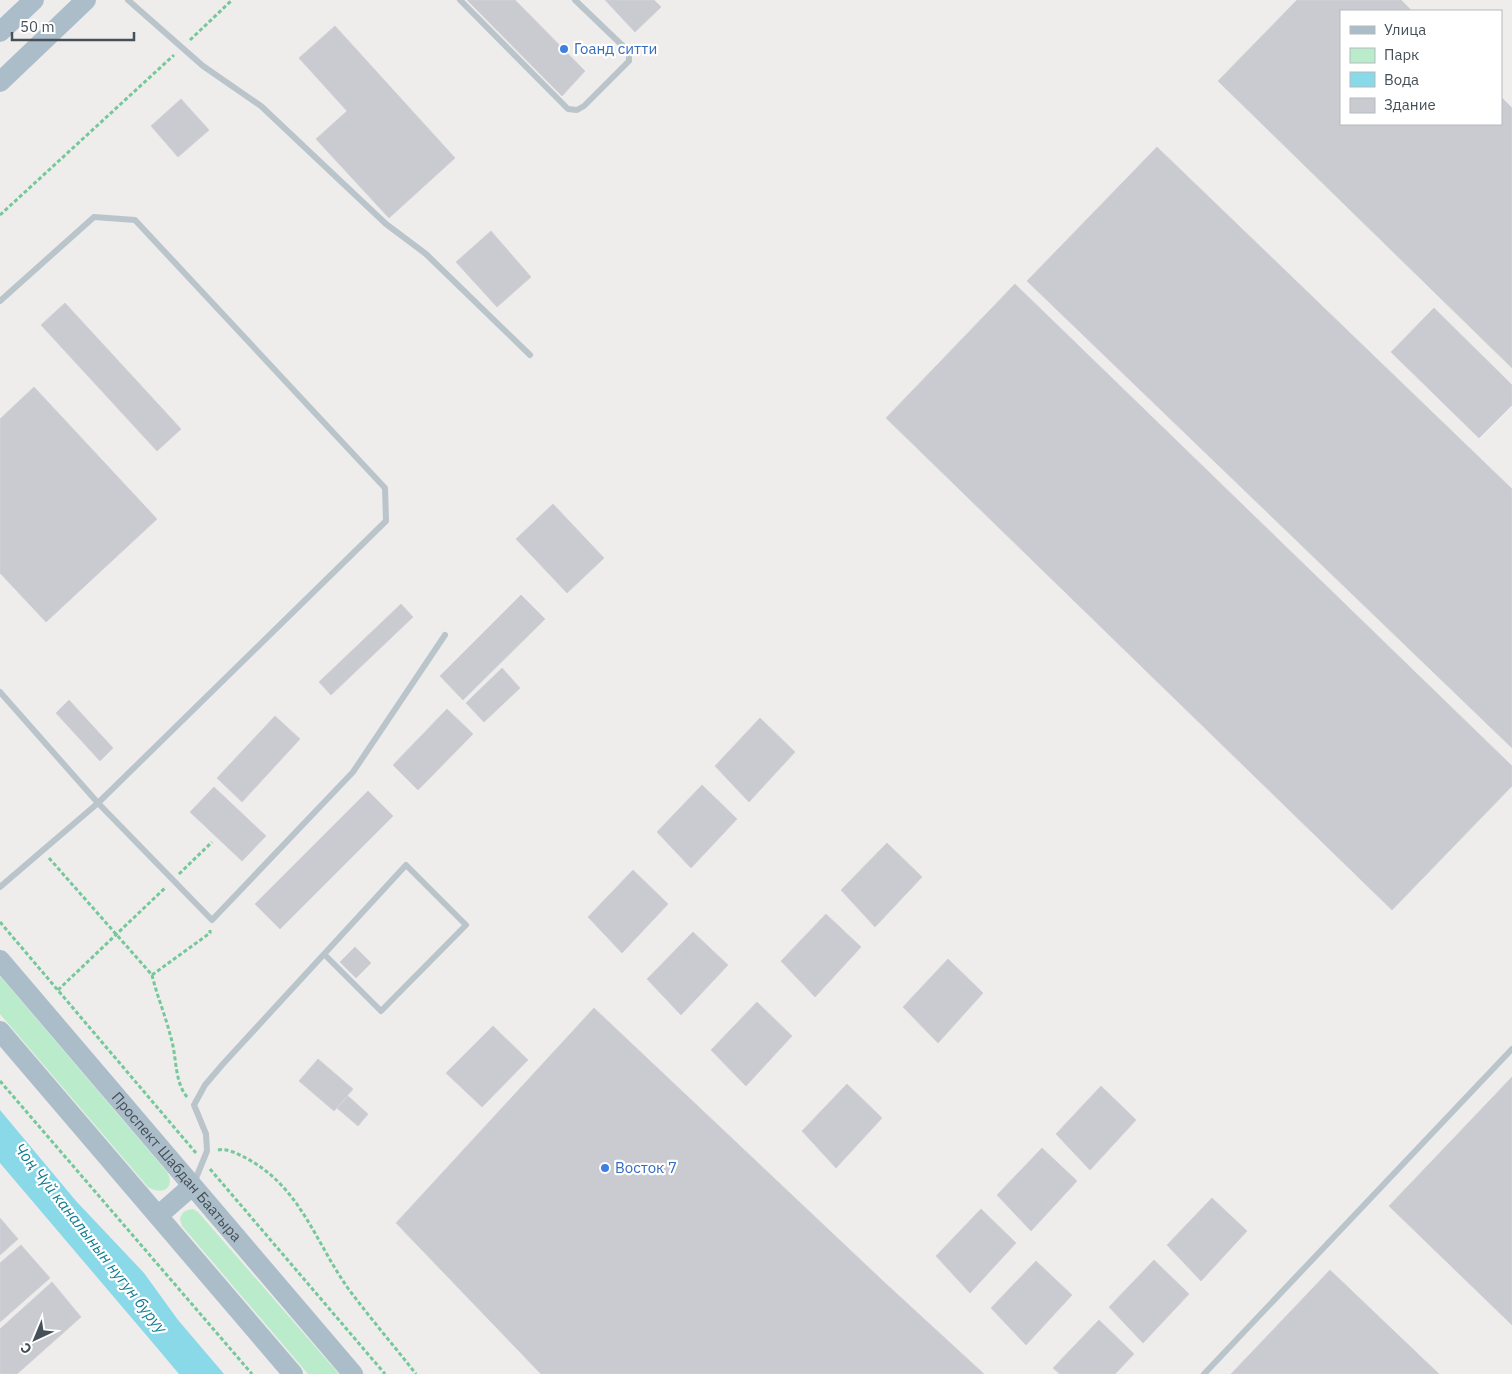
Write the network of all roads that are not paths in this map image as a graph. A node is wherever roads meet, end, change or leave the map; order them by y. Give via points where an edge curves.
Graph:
1 (34, 0) edge
2 (86, 0) edge
3 (128, 0) edge
4 (460, 0) edge
5 (575, 0) edge
6 (0, 32) edge
7 (0, 82) edge
8 (0, 301) edge
9 (530, 355) dead end
10 (445, 635) dead end
11 (0, 692) edge
12 (98, 803) junction
13 (0, 887) edge
14 (324, 954) junction
15 (0, 960) edge
16 (0, 1031) edge
17 (1512, 1049) edge
18 (192, 1186) junction
19 (159, 1216) junction
20 (293, 1374) edge
21 (353, 1374) edge
22 (1204, 1374) edge

1 - 6 main road
2 - 7 main road
3 - 9 lane via 203,66 261,106 386,224 426,254
4 - 5 lane via 568,109 577,110 629,61 629,54
8 - 12 lane via 94,217 135,220 386,488 386,521
10 - 12 lane via 353,772 212,920
11 - 12 lane
12 - 13 lane
14 - 14 lane via 406,865 466,925 381,1012
14 - 18 lane via 205,1085 194,1105 206,1134 207,1151
15 - 18 main road, Проспект Шабдан Баатыра
16 - 19 main road
17 - 22 lane
18 - 19 main road
18 - 21 main road, Проспект Шабдан Баатыра
19 - 20 main road

